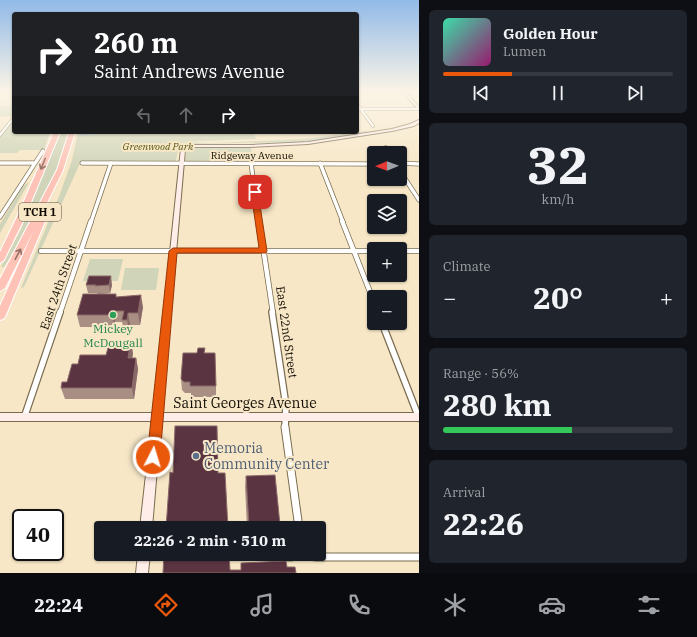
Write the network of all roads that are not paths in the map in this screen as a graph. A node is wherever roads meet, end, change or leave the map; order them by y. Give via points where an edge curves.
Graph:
1 (368, 119) edge
2 (417, 119) edge
3 (12, 120) dead end
4 (419, 121) edge
5 (373, 126) dead end
6 (405, 127) junction
7 (0, 134) edge
8 (55, 134) edge
9 (71, 134) edge
10 (43, 151) dead end
11 (63, 162) junction
12 (0, 163) edge
13 (34, 163) junction
14 (82, 163) dead end
15 (111, 163) junction
16 (181, 163) junction
17 (251, 163) junction
18 (320, 164) junction
19 (367, 164) edge
20 (407, 164) edge
21 (419, 164) edge
22 (407, 181) edge
23 (30, 196) junction
24 (419, 200) edge
25 (0, 217) edge
26 (0, 247) edge
27 (42, 251) dead end
28 (81, 251) junction
29 (173, 251) junction
30 (263, 251) junction
31 (354, 251) junction
32 (367, 251) edge
33 (407, 251) edge
34 (419, 251) edge
35 (0, 260) edge
36 (0, 288) edge
37 (369, 290) edge
38 (0, 317) edge
39 (385, 330) edge
40 (157, 417) junction
41 (286, 417) junction
42 (419, 417) edge
43 (0, 418) edge
44 (24, 418) junction
45 (147, 521) edge
46 (298, 521) edge
47 (326, 557) edge
48 (419, 557) edge
49 (143, 561) edge
50 (142, 573) edge

1 - 5 street
2 - 6 street
3 - 7 street
4 - 6 street
6 - 16 street via 308,143 184,147
8 -> 23 highway, TCH 1
9 - 11 highway, TCH 1
10 - 13 street
36 -> 11 highway, TCH 1
11 - 38 highway via 58,182
12 - 13 street
13 - 25 street
14 - 15 street, Ridgeway Avenue
15 - 16 street, Ridgeway Avenue
15 - 28 street, East 24th Street
16 - 17 street, Ridgeway Avenue
16 - 29 street
17 - 18 street, Ridgeway Avenue
17 - 30 street, East 22nd Street
18 - 19 street, Ridgeway Avenue
18 - 31 street
20 - 21 street
22 - 24 street
23 - 26 highway
23 - 35 highway, TCH 1
27 - 28 street
28 - 29 street
28 - 44 street, East 24th Street
29 - 30 street
29 - 40 street
30 - 31 street
30 - 41 street, East 22nd Street
31 - 32 street
31 - 37 street
33 - 34 street
39 - 42 street
40 - 41 street, Saint Georges Avenue
40 - 44 street, Saint Georges Avenue
40 - 45 street
41 - 42 street, Saint Georges Avenue
41 - 46 street, East 22nd Street via 285,429
43 - 44 street, Saint Georges Avenue
47 - 48 street
49 - 50 street

